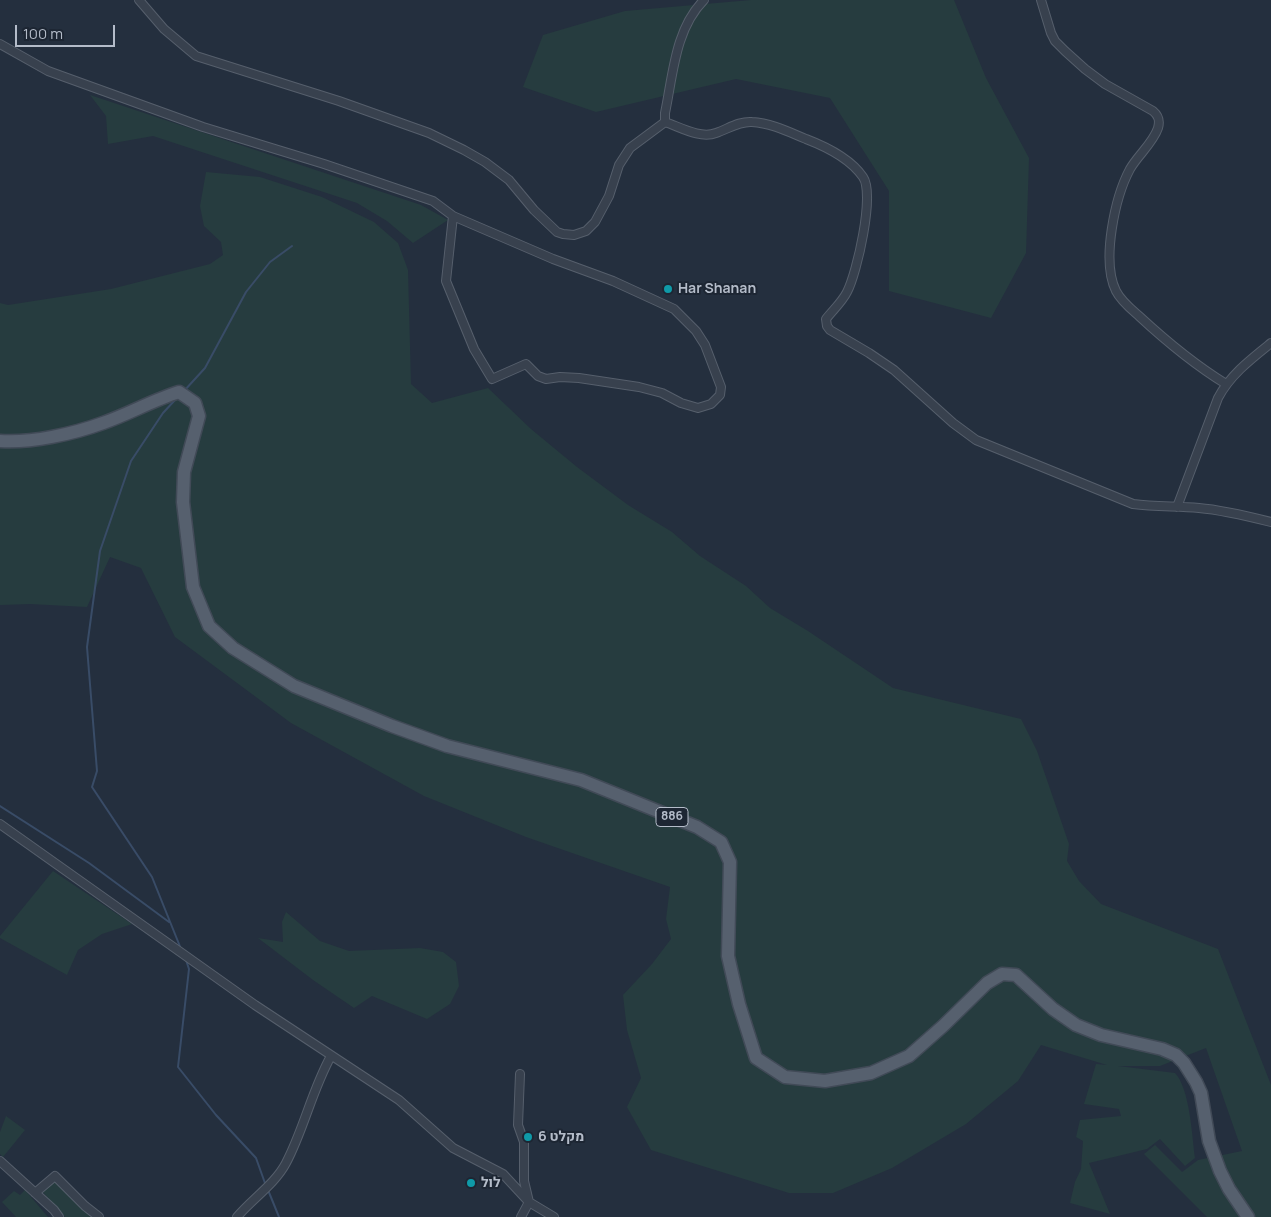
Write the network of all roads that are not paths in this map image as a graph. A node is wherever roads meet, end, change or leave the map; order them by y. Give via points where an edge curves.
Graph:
1 (138, 0) edge
2 (704, 0) edge
3 (1041, 0) edge
4 (0, 44) edge
5 (665, 122) junction
6 (453, 216) junction
7 (1271, 343) edge
8 (1226, 384) junction
9 (0, 441) edge
10 (1177, 507) junction
11 (1271, 522) edge
12 (0, 824) edge
13 (331, 1056) junction
14 (520, 1074) dead end
15 (0, 1161) edge
16 (35, 1193) junction
17 (529, 1202) junction
18 (58, 1217) edge
19 (99, 1217) edge
20 (237, 1217) edge
21 (520, 1217) edge
22 (554, 1217) edge
23 (1248, 1217) edge

1 - 5 street via 164,29 196,56 339,101 429,133 464,150 509,180 534,210 563,234 586,231 595,222 609,196 618,165 630,148
2 - 5 street via 696,7 681,33
3 - 8 street via 1051,33 1060,46 1084,69 1158,115 1159,126 1126,178 1114,217 1110,264 1117,292 1152,328
4 - 6 street via 48,71 203,127 433,201
5 - 10 street via 709,135 740,123 764,123 828,148 851,165 863,177 868,197 855,272 846,292 826,319 830,330 888,366 976,440 1123,500 1146,506
6 - 6 street via 446,281 474,349 492,379 526,364 546,379 579,378 639,387 698,408 711,404 720,396 719,378 705,345 674,309 613,280 553,259
7 - 8 street
8 - 10 street
9 - 23 main road, 886 via 54,436 103,423 179,392 194,403 199,416 184,472 183,502 193,587 209,626 234,648 303,690 447,746 581,780 697,827 721,842 730,862 728,956 756,1058 786,1077 825,1081 871,1073 909,1056 987,982 1002,974 1016,975 1076,1025 1162,1049 1184,1063 1200,1093 1209,1141 1220,1171 1228,1189
10 - 11 street via 1228,512
12 - 13 street
13 - 17 street via 399,1100 453,1148 503,1174
13 - 20 street via 286,1163
14 - 17 street via 518,1125 524,1142 524,1181
15 - 16 street
16 - 18 street
16 - 19 street via 55,1176
17 - 21 street
17 - 22 street

